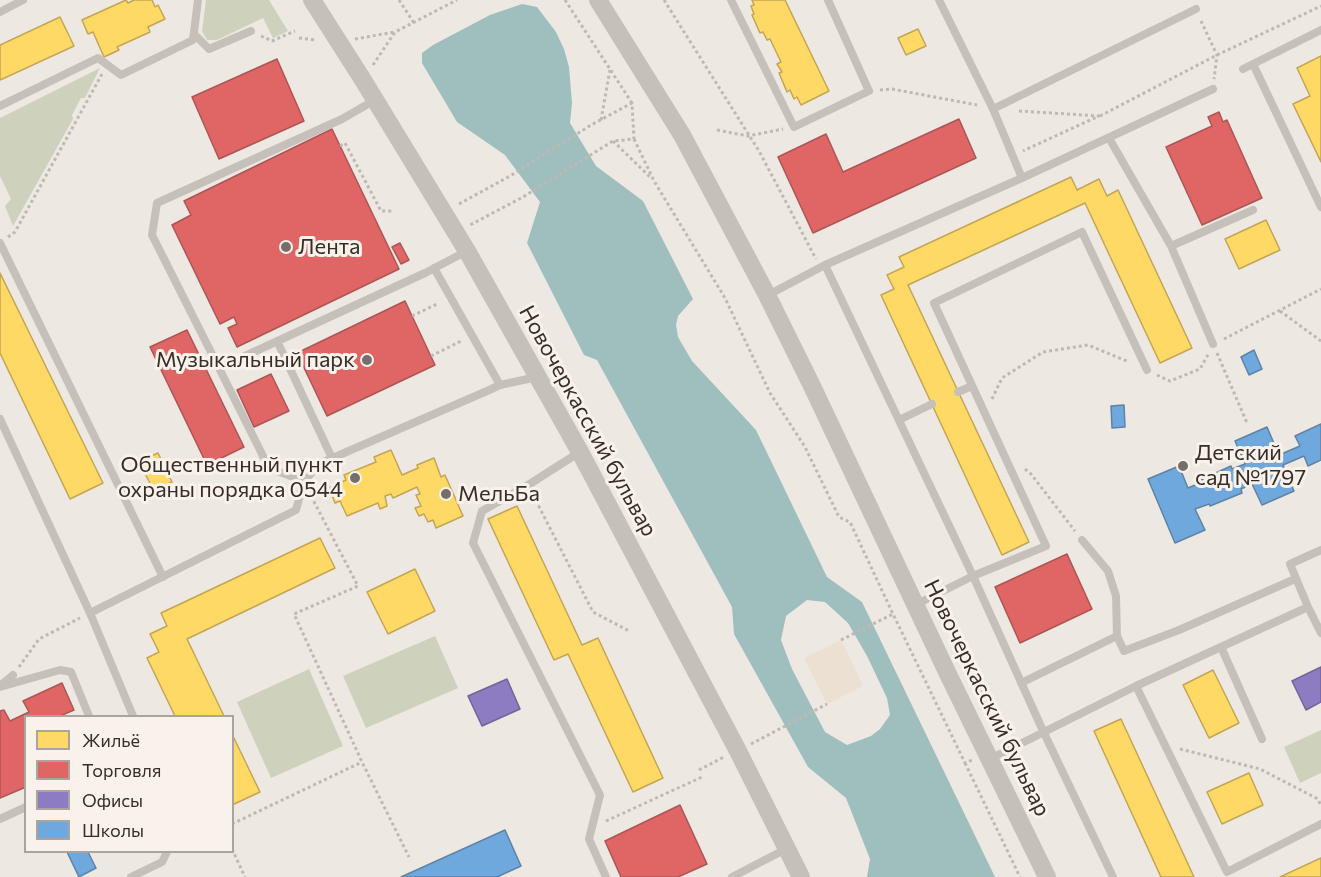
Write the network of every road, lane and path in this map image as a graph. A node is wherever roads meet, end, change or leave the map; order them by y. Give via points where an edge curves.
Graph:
1 (23, 0) edge
2 (198, 0) edge
3 (312, 0) edge
4 (399, 0) edge
5 (457, 0) edge
6 (565, 0) edge
7 (598, 0) edge
8 (664, 0) edge
9 (731, 0) edge
10 (828, 0) edge
11 (939, 0) edge
12 (1321, 6) edge
13 (1196, 9) joint
14 (0, 12) edge
15 (414, 22) junction
16 (1321, 30) edge
17 (251, 31) joint
18 (295, 31) dead end
19 (194, 34) junction
20 (1217, 55) junction
21 (1253, 64) junction
22 (107, 65) junction
23 (610, 68) junction
24 (1243, 69) dead end
25 (363, 80) junction
26 (1213, 89) joint
27 (869, 91) junction
28 (375, 100) junction
29 (632, 103) junction
30 (0, 106) edge
31 (993, 109) junction
32 (1099, 116) junction
33 (601, 120) junction
34 (794, 126) junction
35 (717, 130) dead end
36 (748, 136) junction
37 (634, 138) junction
38 (1109, 138) junction
39 (613, 141) junction
40 (340, 146) dead end
41 (1013, 156) junction
42 (1022, 178) junction
43 (654, 181) junction
44 (1321, 207) edge
45 (1253, 210) dead end
46 (394, 211) dead end
47 (443, 212) junction
48 (455, 233) junction
49 (0, 243) edge
50 (1171, 246) junction
51 (467, 251) junction
52 (823, 267) junction
53 (434, 268) junction
54 (767, 295) junction
55 (441, 302) dead end
56 (1280, 310) dead end
57 (412, 316) dead end
58 (277, 341) junction
59 (461, 341) dead end
60 (1321, 341) edge
61 (1213, 344) joint
62 (431, 356) dead end
63 (219, 368) junction
64 (1147, 370) dead end
65 (538, 377) junction
66 (500, 386) junction
67 (972, 386) junction
68 (958, 392) dead end
69 (932, 404) dead end
70 (0, 419) edge
71 (899, 420) junction
72 (1247, 423) dead end
73 (580, 452) junction
74 (1004, 454) junction
75 (332, 458) junction
76 (304, 481) junction
77 (528, 485) junction
78 (1082, 540) joint
79 (1321, 550) edge
80 (974, 576) junction
81 (163, 577) junction
82 (1295, 579) junction
83 (915, 605) junction
84 (1308, 607) junction
85 (90, 613) junction
86 (893, 614) dead end
87 (881, 620) dead end
88 (629, 631) dead end
89 (1321, 633) edge
90 (1117, 636) junction
91 (841, 640) dead end
92 (1221, 647) junction
93 (13, 675) joint
94 (1022, 683) junction
95 (0, 686) edge
96 (1136, 686) junction
97 (827, 704) dead end
98 (88, 715) edge
99 (132, 715) edge
100 (1044, 733) junction
101 (1262, 739) dead end
102 (1166, 746) junction
103 (745, 747) dead end
104 (727, 756) dead end
105 (990, 759) junction
106 (362, 762) junction
107 (965, 763) dead end
108 (699, 770) dead end
109 (702, 777) dead end
110 (1321, 806) edge
111 (24, 808) edge
112 (0, 819) edge
113 (234, 823) edge
114 (1321, 824) edge
115 (592, 827) junction
116 (787, 848) junction
117 (166, 853) edge
118 (234, 853) edge
119 (409, 857) dead end
120 (131, 877) edge
121 (245, 877) edge
122 (606, 877) edge
123 (732, 877) edge
124 (801, 877) edge
125 (1020, 877) edge
126 (1047, 877) edge
127 (1113, 877) edge

1 - 14 lane
2 - 19 lane
3 - 25 street, Новочеркасский бульвар
4 - 15 path
5 - 15 path
6 - 23 path
7 - 54 street, Новочеркасский бульвар via 682,135
8 - 36 path
9 - 34 lane
10 - 27 lane
11 - 31 lane
12 - 20 path
13 - 20 path
13 - 31 lane
15 - 25 path via 395,32
16 - 21 lane
17 - 18 path via 272,41
17 - 19 lane via 209,49
19 - 22 lane via 193,40 121,75
20 - 26 path
20 - 32 path
21 - 24 lane
21 - 44 lane
22 - 30 lane via 98,58
22 - 49 path via 15,232
23 - 29 path
23 - 33 path
25 - 28 street, Новочеркасский бульвар
26 - 38 lane
27 - 31 path via 892,89
27 - 34 lane
28 - 47 street, Новочеркасский бульвар
28 - 63 lane via 342,119 157,203 152,235
29 - 33 path
29 - 37 path
31 - 32 path
31 - 41 lane
32 - 41 path
33 - 47 path
34 - 36 path
35 - 36 path
36 - 52 path
37 - 39 path
37 - 43 path
38 - 42 lane
38 - 50 lane
39 - 43 path
39 - 48 path via 524,197
40 - 46 path via 345,143 381,211
41 - 42 lane
42 - 52 lane
43 - 86 path via 725,298 770,393 805,447 839,517 850,522
45 - 50 lane
47 - 48 street, Новочеркасский бульвар
48 - 51 street, Новочеркасский бульвар
49 - 81 lane
50 - 61 lane
51 - 53 lane
51 - 65 street, Новочеркасский бульвар
52 - 54 lane
52 - 71 lane
53 - 58 lane
53 - 66 lane
54 - 83 street, Новочеркасский бульвар
55 - 57 path
56 - 60 path
58 - 63 lane
58 - 75 lane
59 - 62 path
61 - 72 path
63 - 76 lane via 269,468
64 - 67 lane via 1082,232 934,303
65 - 66 lane
65 - 73 street, Новочеркасский бульвар
66 - 75 lane
67 - 68 lane
67 - 74 lane
69 - 71 lane
70 - 85 lane
71 - 80 lane
73 - 77 lane
73 - 116 street, Новочеркасский бульвар
74 - 78 path via 1031,474
74 - 80 lane via 1046,546
75 - 76 lane via 321,463
76 - 81 lane via 296,510
76 - 106 path via 358,586 294,614
77 - 88 path via 593,612
77 - 115 lane via 482,510 473,543 600,795
78 - 90 lane via 1108,571 1116,596
79 - 82 lane via 1290,564
80 - 83 lane
80 - 94 lane
81 - 85 lane
82 - 84 lane
82 - 90 lane via 1124,651
83 - 105 street, Новочеркасский бульвар
84 - 89 lane
84 - 92 lane
85 - 93 path via 39,639
85 - 99 lane
87 - 91 path
90 - 94 lane
92 - 96 lane
92 - 101 lane
93 - 95 lane
94 - 100 lane
95 - 98 lane via 60,670 71,672
96 - 100 lane
96 - 102 lane
97 - 103 path
100 - 105 lane
100 - 127 lane
102 - 110 path via 1260,770 1318,800
102 - 114 lane via 1227,872
104 - 108 path
105 - 126 street, Новочеркасский бульвар
106 - 113 path
106 - 119 path
107 - 125 path
109 - 115 path
111 - 112 lane
115 - 122 lane via 589,839
116 - 123 lane
116 - 124 street, Новочеркасский бульвар
117 - 120 lane via 162,862
118 - 121 path

